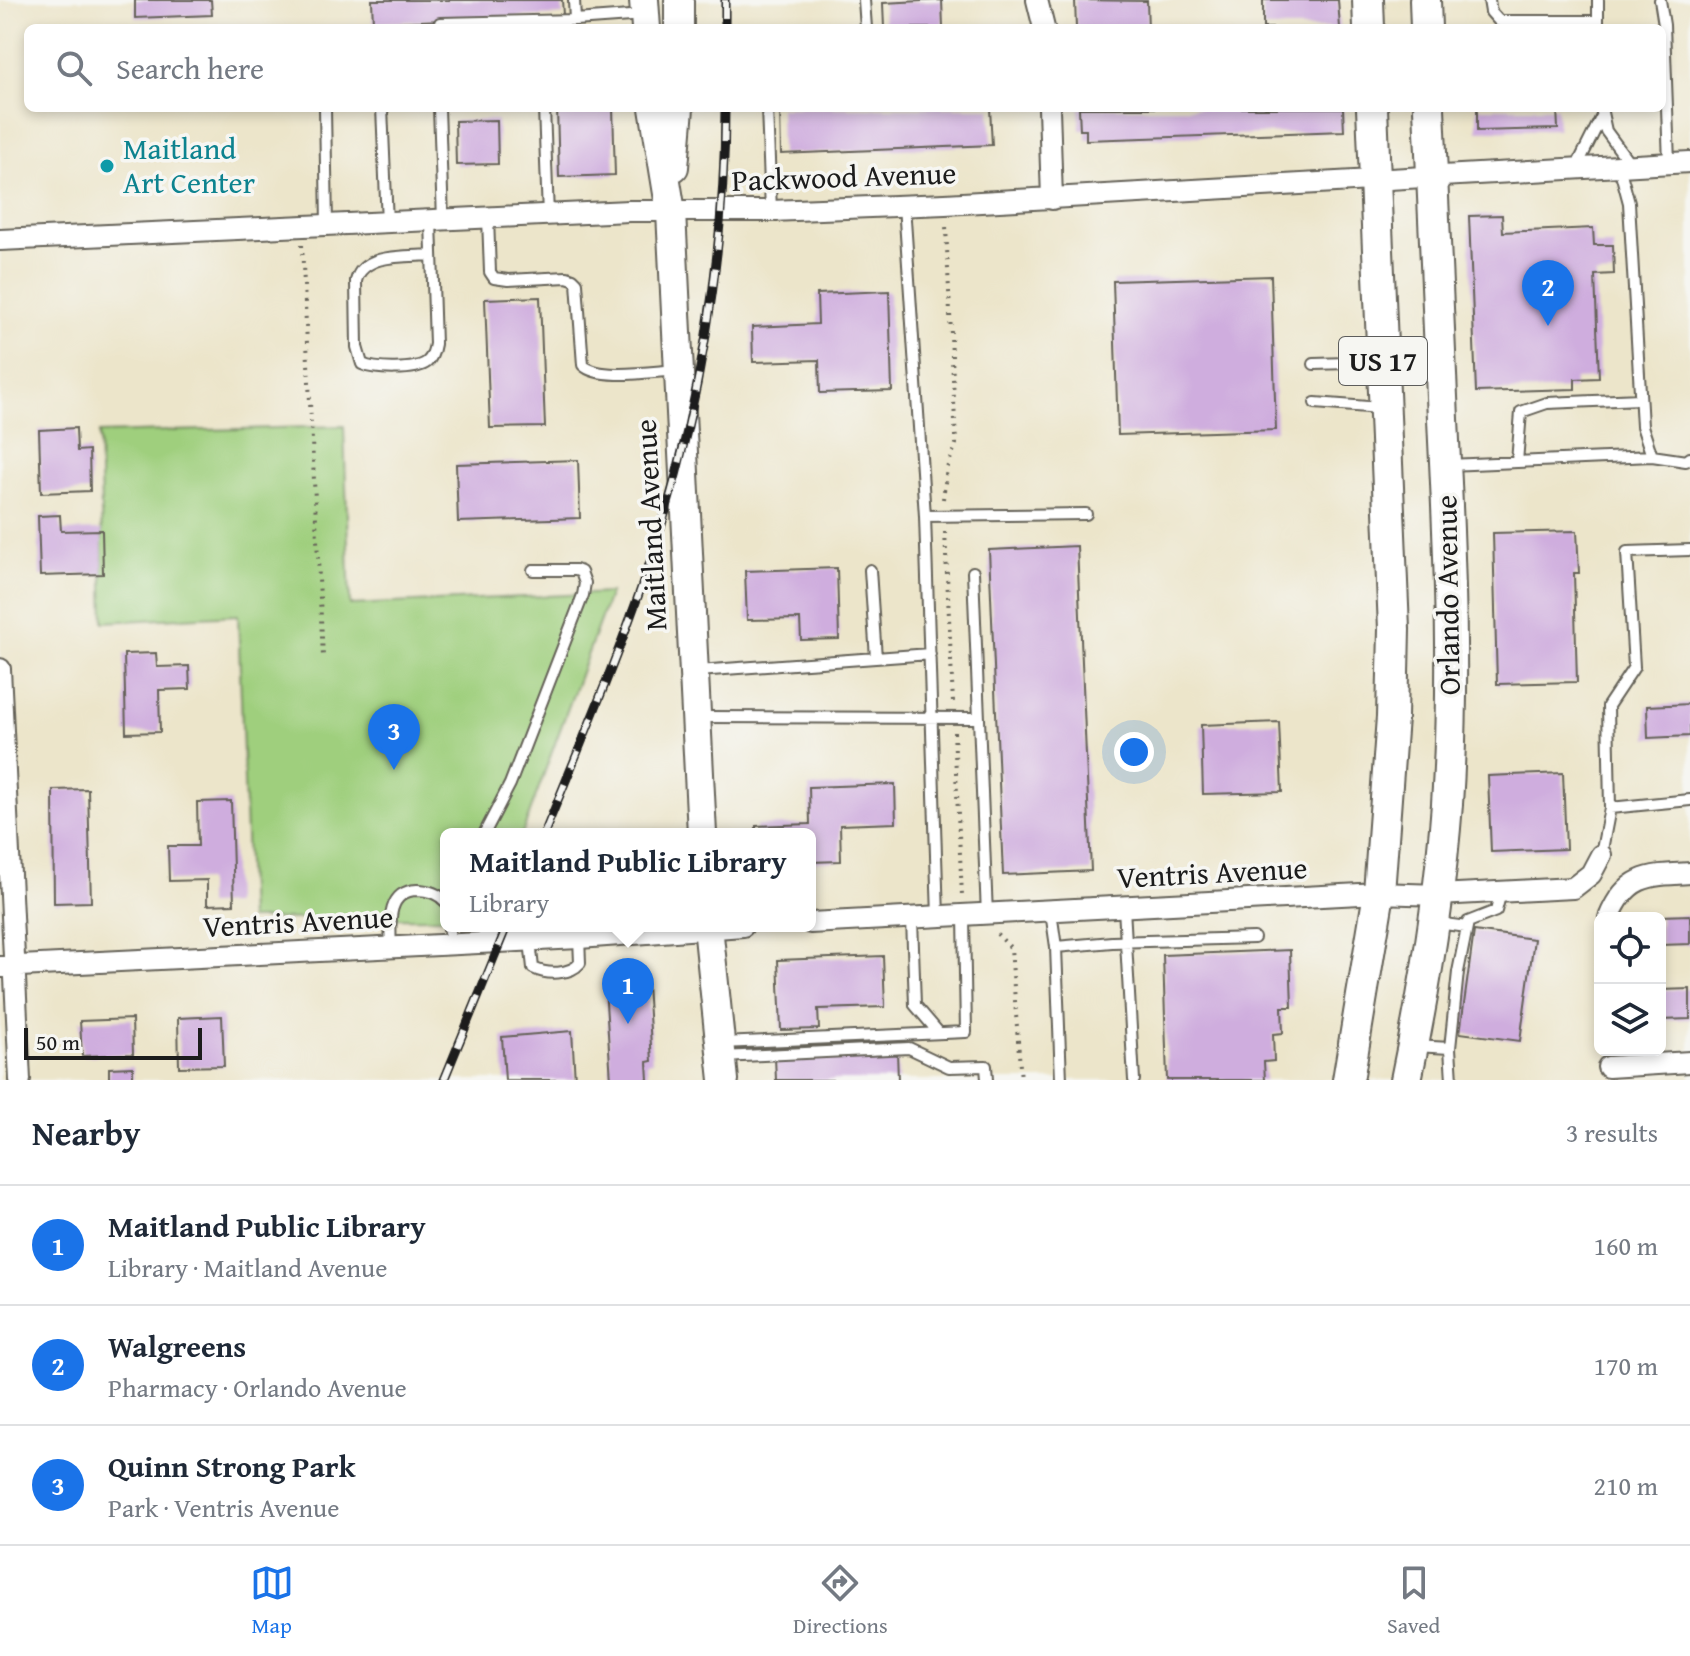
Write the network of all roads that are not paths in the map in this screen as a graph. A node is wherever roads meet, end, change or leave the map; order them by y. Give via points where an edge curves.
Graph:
1 (574, 0) edge
2 (679, 0) edge
3 (864, 0) edge
4 (1037, 0) edge
5 (1368, 0) edge
6 (1425, 0) edge
7 (1489, 0) edge
8 (1598, 0) edge
9 (1660, 0) edge
10 (645, 14) edge
11 (575, 20) junction
12 (440, 24) edge
13 (679, 24) edge
14 (866, 24) edge
15 (1043, 24) edge
16 (1369, 24) edge
17 (1426, 24) edge
18 (1598, 24) edge
19 (1664, 24) edge
20 (1666, 80) edge
21 (325, 112) edge
22 (382, 112) edge
23 (439, 112) edge
24 (544, 112) edge
25 (655, 112) edge
26 (679, 112) edge
27 (767, 112) edge
28 (1049, 112) edge
29 (1372, 112) edge
30 (1429, 112) edge
31 (1601, 113) edge
32 (1690, 162) edge
33 (1669, 163) junction
34 (1625, 165) junction
35 (1576, 168) junction
36 (1432, 176) junction
37 (1375, 180) junction
38 (1052, 199) junction
39 (904, 205) junction
40 (771, 211) junction
41 (671, 212) junction
42 (548, 216) junction
43 (488, 218) junction
44 (437, 221) junction
45 (387, 223) junction
46 (327, 226) junction
47 (0, 240) edge
48 (432, 255) junction
49 (1383, 362) junction
50 (1314, 364) dead end
51 (678, 370) junction
52 (1640, 399) junction
53 (1315, 403) dead end
54 (1385, 408) junction
55 (1652, 456) junction
56 (1690, 458) edge
57 (1517, 462) junction
58 (1446, 465) junction
59 (1086, 514) dead end
60 (925, 516) junction
61 (1690, 550) edge
62 (533, 570) dead end
63 (870, 570) dead end
64 (973, 572) dead end
65 (930, 654) junction
66 (876, 658) junction
67 (0, 669) edge
68 (692, 671) junction
69 (694, 717) junction
70 (979, 718) junction
71 (932, 719) junction
72 (1690, 800) edge
73 (1610, 808) junction
74 (487, 828) edge
75 (702, 828) edge
76 (1601, 855) joint
77 (1690, 873) edge
78 (1501, 892) junction
79 (1379, 893) junction
80 (440, 897) edge
81 (1124, 908) junction
82 (1436, 909) junction
83 (1051, 912) junction
84 (1611, 912) edge
85 (987, 915) junction
86 (964, 916) junction
87 (938, 917) junction
88 (912, 919) junction
89 (816, 923) edge
90 (1467, 927) junction
91 (649, 932) edge
92 (709, 932) edge
93 (450, 935) edge
94 (579, 938) junction
95 (1254, 938) dead end
96 (530, 941) junction
97 (1127, 941) junction
98 (391, 947) junction
99 (1056, 947) junction
100 (7, 966) edge
101 (939, 1033) junction
102 (1413, 1046) junction
103 (1450, 1048) junction
104 (722, 1060) edge
105 (1690, 1062) edge
106 (1608, 1066) edge
107 (20, 1080) edge
108 (987, 1080) edge
109 (1061, 1080) edge
110 (1134, 1080) edge
111 (1348, 1080) edge
112 (1406, 1080) edge
113 (1452, 1080) edge

1 - 11 lane
2 - 13 main road
3 - 14 lane
4 - 15 street
5 - 16 main road
6 - 17 main road
7 - 18 lane via 1499,21
8 - 18 lane
9 - 19 lane
10 - 11 lane
11 - 12 lane
20 - 33 lane
21 - 46 lane
22 - 45 lane
23 - 44 lane
24 - 42 lane
25 - 41 main road, Maitland Avenue
26 - 41 main road, Maitland Avenue
27 - 40 lane
28 - 38 street
29 - 37 main road, Orlando Avenue / US 17
30 - 36 main road, Orlando Avenue / US 17
31 - 34 lane
31 - 35 lane
32 - 33 street, Packwood Avenue
33 - 34 street, Packwood Avenue
34 - 35 street, Packwood Avenue
34 - 52 lane
35 - 36 street, Packwood Avenue
36 - 37 street, Packwood Avenue
36 - 58 main road, Orlando Avenue / US 17
37 - 38 street, Packwood Avenue
37 - 49 main road, Orlando Avenue / US 17
38 - 39 street, Packwood Avenue
39 - 40 street, Packwood Avenue
39 - 60 lane
40 - 41 street, Packwood Avenue
41 - 42 street, Packwood Avenue
41 - 51 main road, Maitland Avenue
42 - 43 street, Packwood Avenue
43 - 44 street, Packwood Avenue
43 - 51 lane via 494,278 567,277 577,283 583,365 589,371
44 - 45 street, Packwood Avenue
44 - 48 lane
45 - 46 street, Packwood Avenue
46 - 47 street, Packwood Avenue
48 - 48 lane via 433,354 417,367 371,369 362,364 357,347 358,273 376,261
49 - 50 lane
49 - 54 main road, Orlando Avenue / US 17
51 - 68 main road, Maitland Avenue
52 - 55 lane
52 - 57 lane via 1547,403 1521,412
53 - 54 lane
54 - 79 main road, Orlando Avenue / US 17 via 1394,629
55 - 56 lane
55 - 57 lane
57 - 58 lane
58 - 82 main road, Orlando Avenue / US 17 via 1451,684
59 - 60 lane
60 - 65 lane
61 - 73 lane via 1627,552 1634,667 1608,706
62 - 74 lane via 581,572 583,595 510,784
63 - 66 lane
64 - 70 lane
65 - 66 lane
65 - 71 lane
66 - 68 lane
67 - 100 street
68 - 69 main road, Maitland Avenue
69 - 71 lane
69 - 75 main road, Maitland Avenue
70 - 71 lane
70 - 85 lane
71 - 87 lane
72 - 73 lane
73 - 76 lane
76 - 78 street, Ventris Avenue via 1591,874 1573,888
77 - 84 street via 1648,875 1617,897
78 - 82 street, Ventris Avenue
78 - 90 lane via 1496,911
79 - 81 street, Ventris Avenue
79 - 82 street, Ventris Avenue
79 - 111 main road, Orlando Avenue / US 17
80 - 98 lane via 423,890 401,895 390,914
81 - 83 street, Ventris Avenue
81 - 97 lane
82 - 90 lane
82 - 102 main road, Orlando Avenue / US 17
83 - 85 street, Ventris Avenue
83 - 99 lane
85 - 86 street, Ventris Avenue
86 - 87 street, Ventris Avenue
86 - 101 lane via 966,1032
87 - 88 street, Ventris Avenue
88 - 89 street, Ventris Avenue
88 - 101 lane via 915,1005
90 - 103 lane
91 - 94 street, Ventris Avenue
92 - 104 main road
93 - 96 street, Ventris Avenue
93 - 98 street, Ventris Avenue
94 - 96 street, Ventris Avenue
94 - 96 lane via 580,963 568,971 533,968
95 - 97 lane
97 - 99 lane
97 - 110 lane
98 - 100 street, Ventris Avenue
99 - 109 lane
100 - 107 street
101 - 104 lane
102 - 103 lane
102 - 112 main road, Orlando Avenue / US 17
103 - 113 lane
104 - 108 lane via 909,1048 949,1067 986,1066
105 - 106 street

